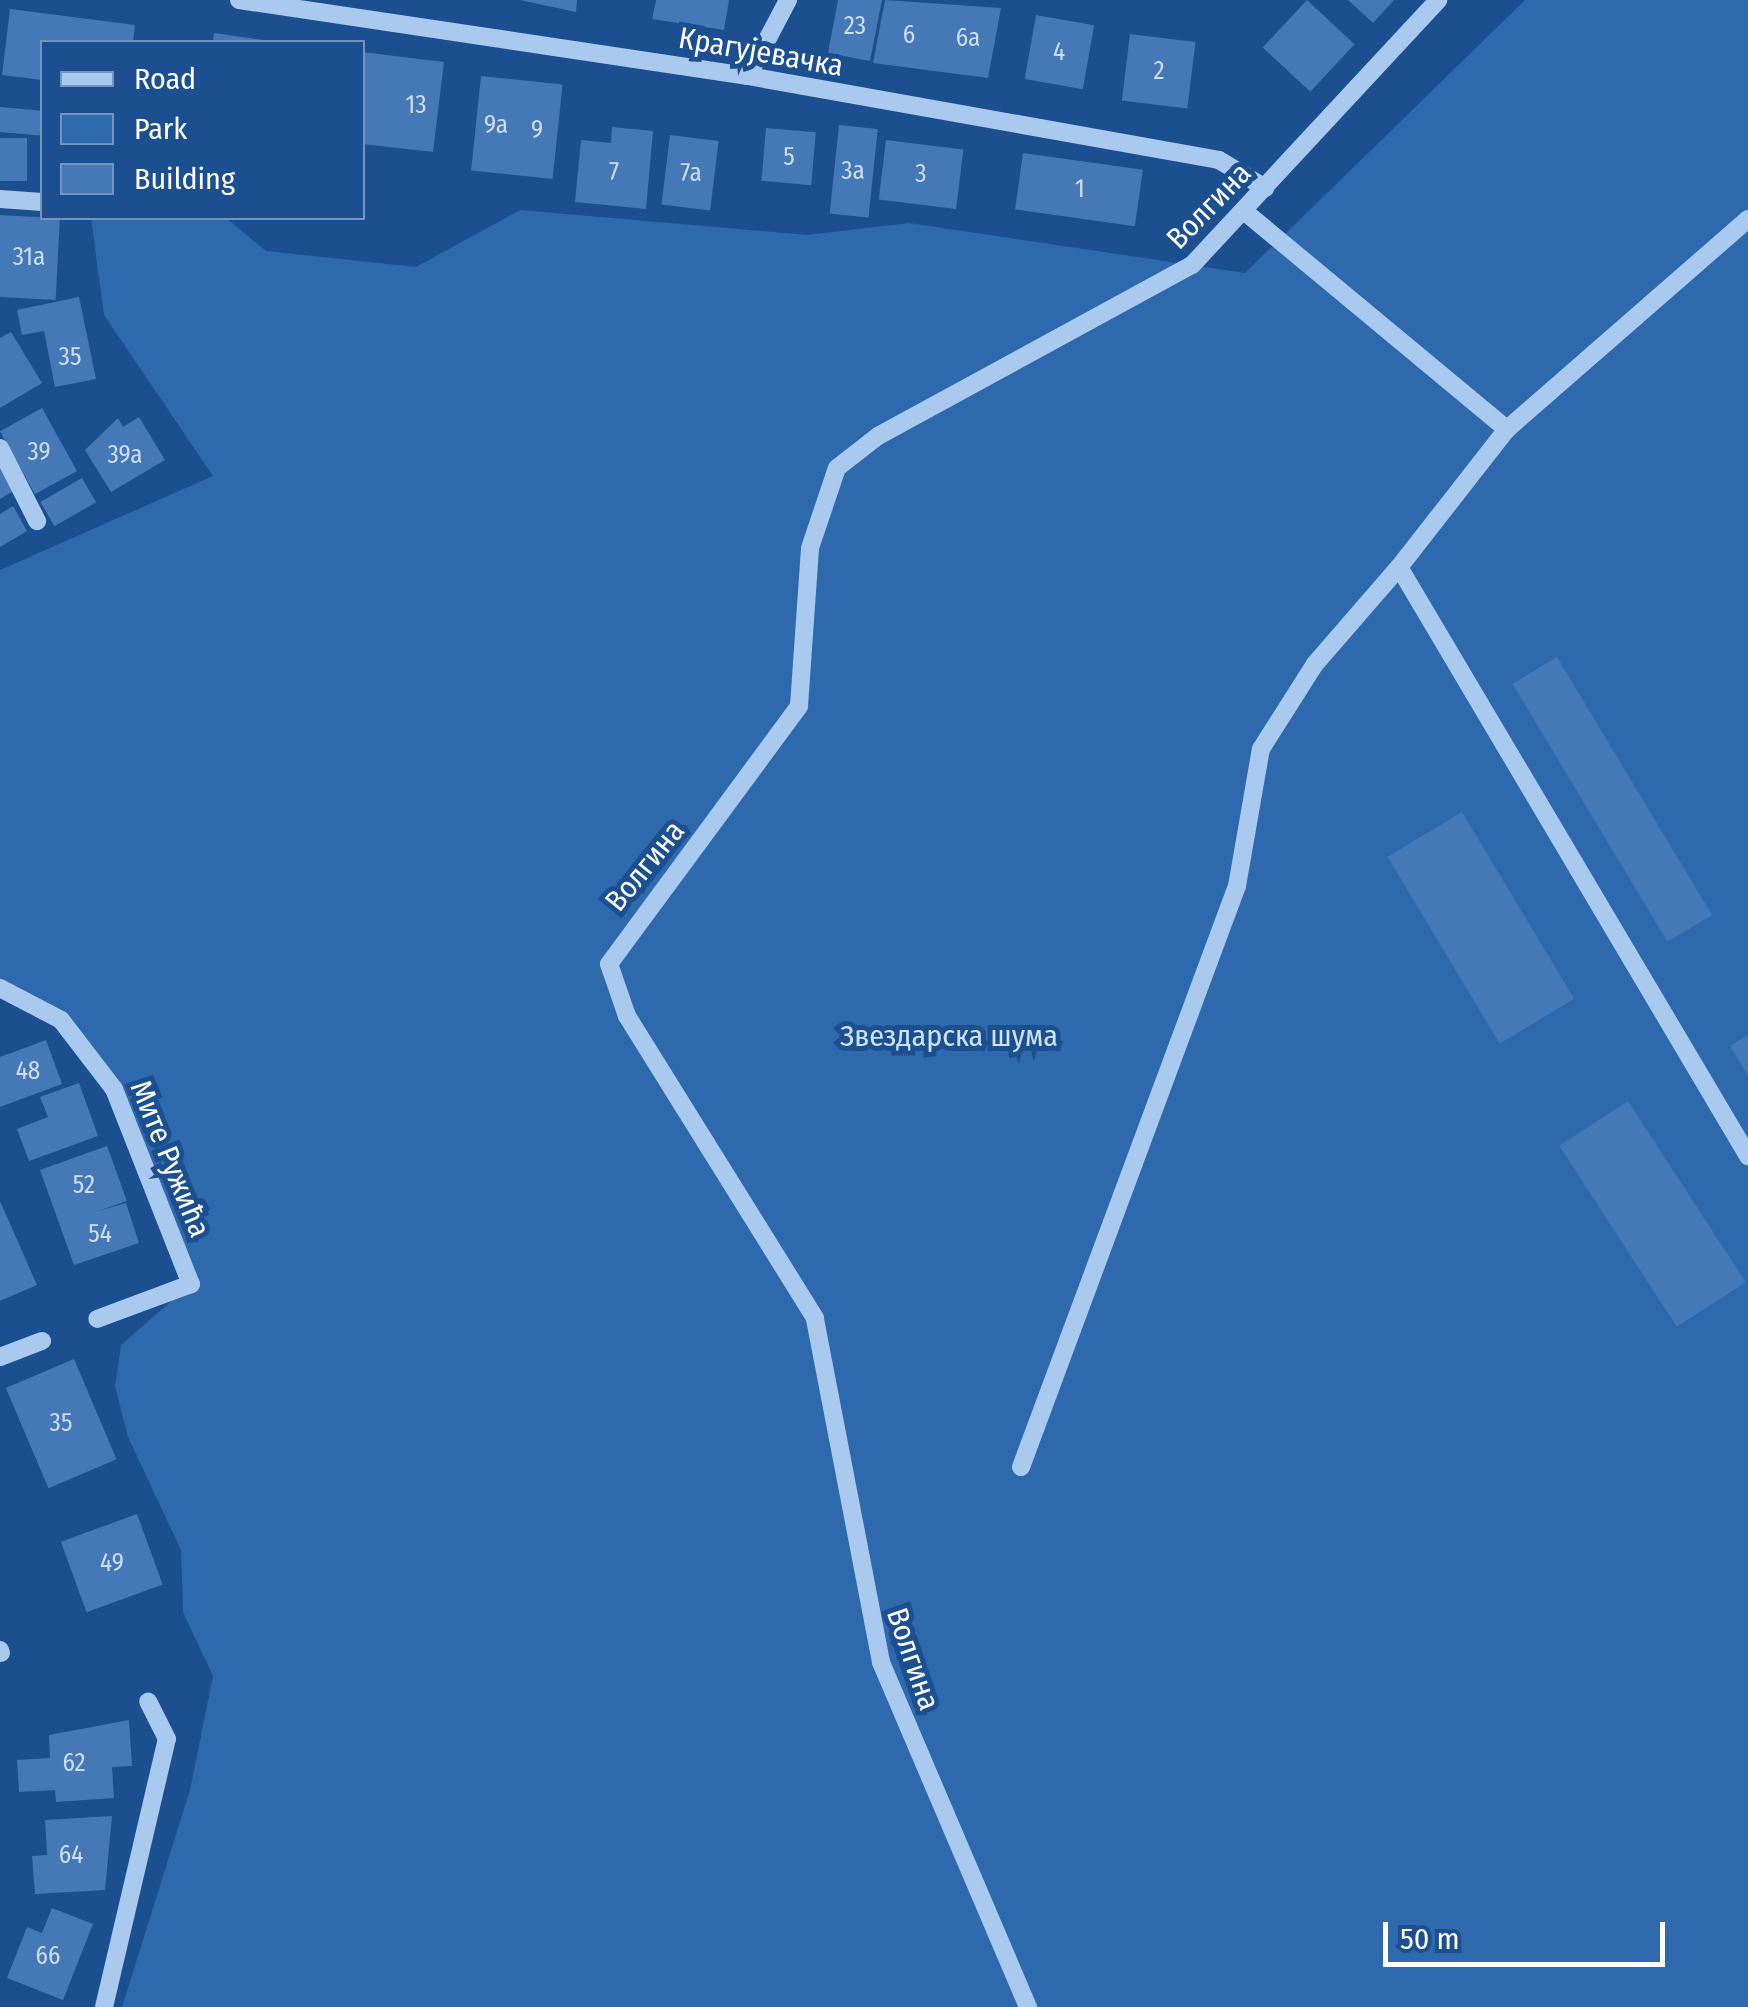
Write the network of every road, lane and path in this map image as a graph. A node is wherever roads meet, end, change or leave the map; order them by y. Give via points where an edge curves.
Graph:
1 (239, 0) edge
2 (788, 0) edge
3 (1438, 0) edge
4 (748, 76) junction
5 (1265, 188) junction
6 (0, 199) edge
7 (40, 202) edge
8 (1244, 211) junction
9 (1748, 219) edge
10 (1507, 430) junction
11 (0, 448) edge
12 (38, 521) dead end
13 (1399, 567) junction
14 (0, 988) edge
15 (1748, 1156) edge
16 (97, 1320) dead end
17 (42, 1341) dead end
18 (0, 1357) edge
19 (1022, 1467) dead end
20 (148, 1701) dead end
21 (104, 2007) edge
22 (1028, 2007) edge

1 - 4 street, Крагујевачка
2 - 4 street
3 - 5 street, Волгина
4 - 5 street, Крагујевачка via 1220,160
5 - 8 street, Волгина
6 - 7 street
8 - 10 street
8 - 22 street, Волгина via 1182,273 878,436 837,468 810,548 799,706 608,964 627,1016 815,1318 882,1662
9 - 10 street
10 - 13 street
11 - 12 street
13 - 15 street
13 - 19 street via 1315,664 1261,750 1236,886
14 - 16 street, Мите Ружића via 61,1020 114,1089 191,1284
17 - 18 street
20 - 21 street via 167,1739

